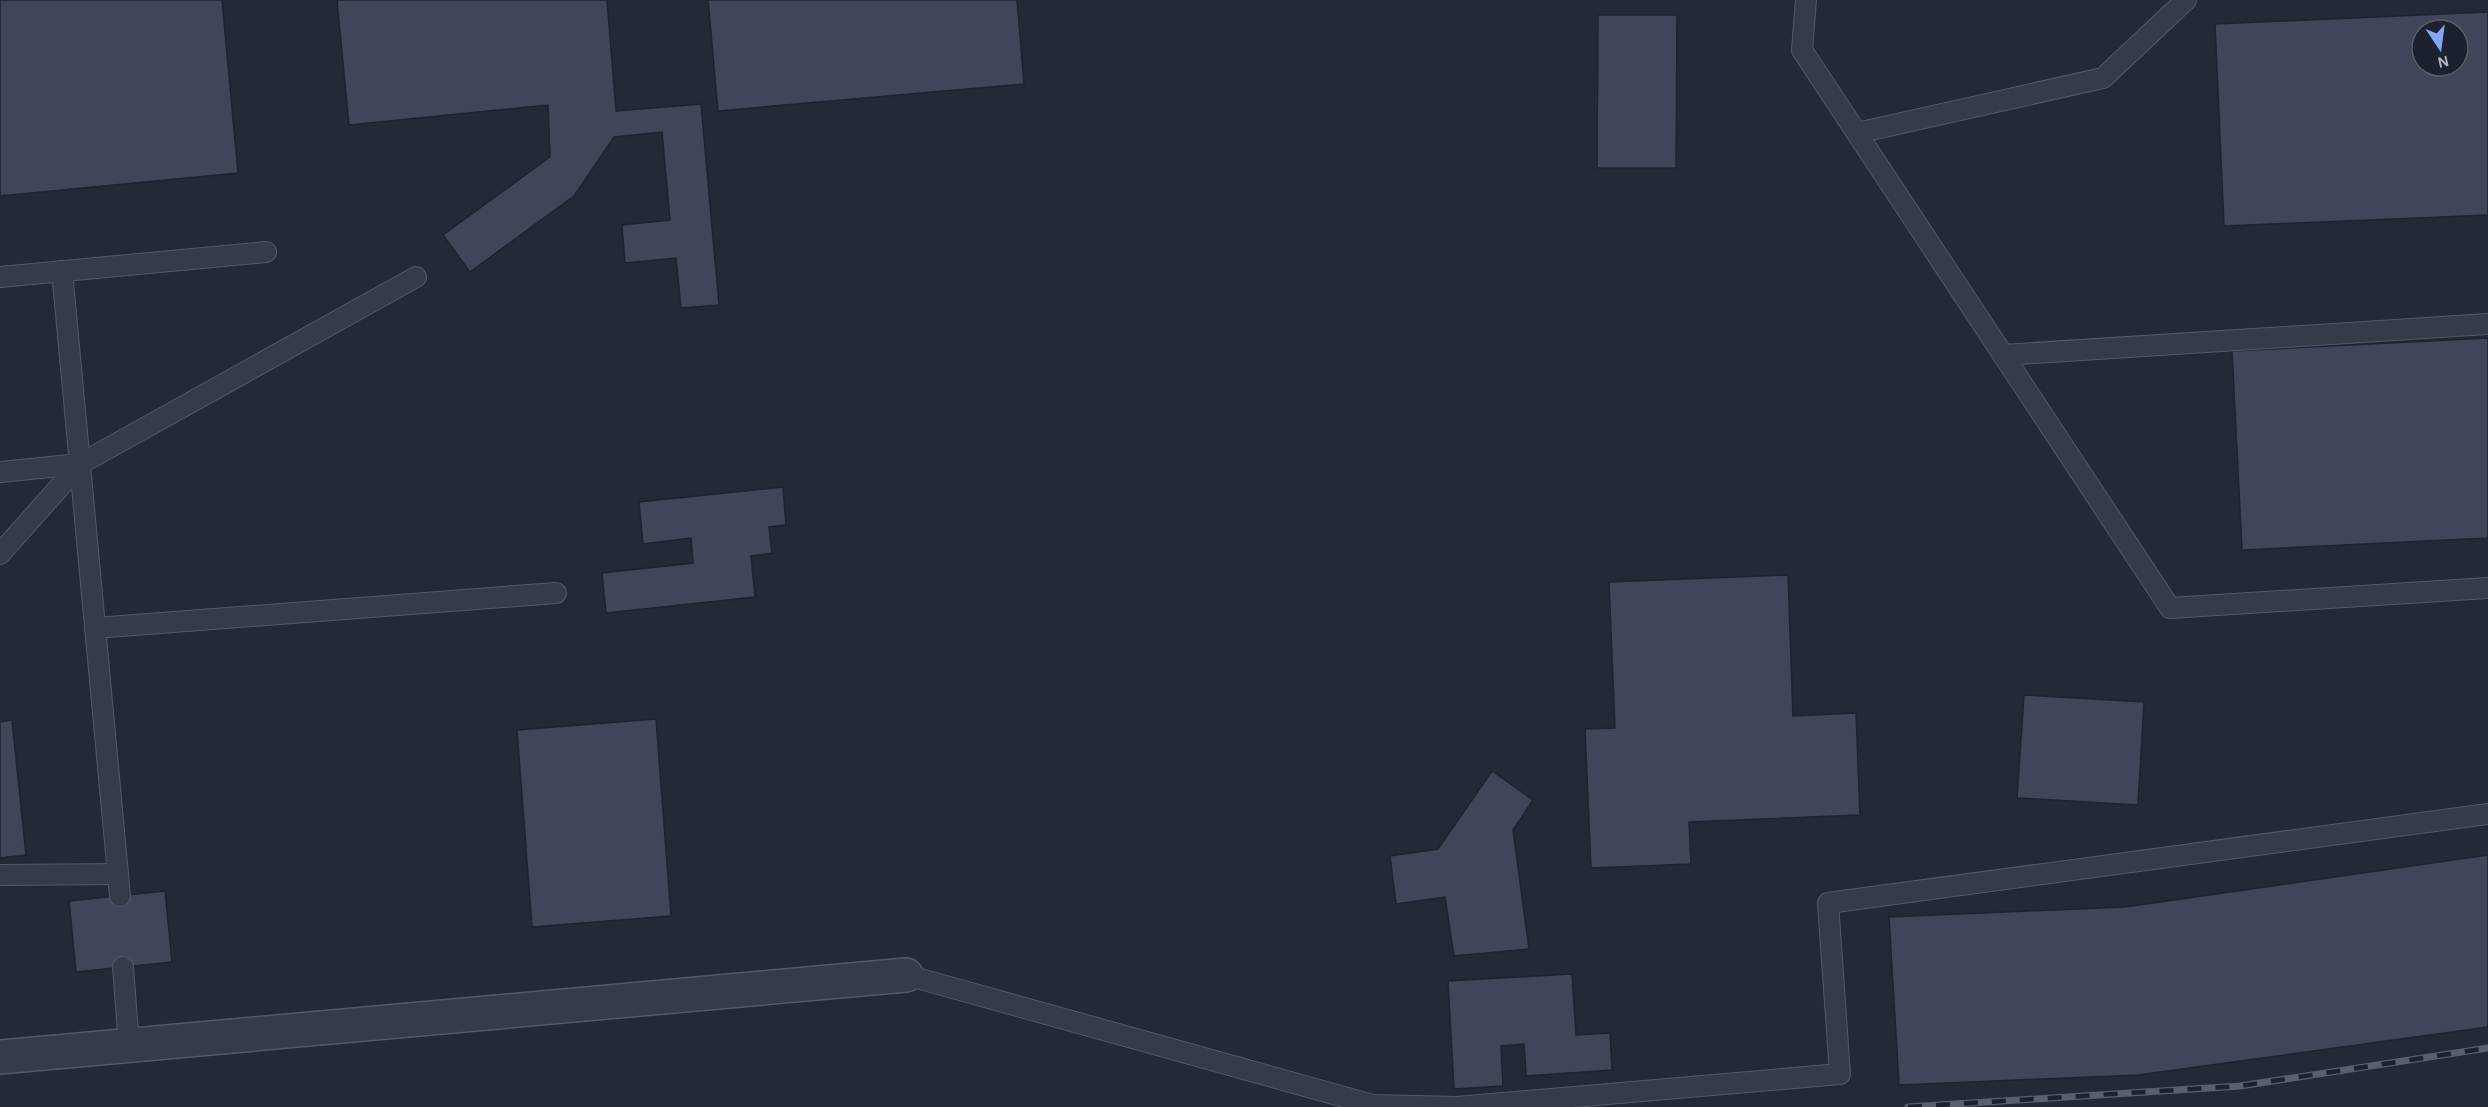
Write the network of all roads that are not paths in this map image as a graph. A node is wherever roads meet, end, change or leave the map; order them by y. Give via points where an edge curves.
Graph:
1 (1806, 0) edge
2 (2186, 0) edge
3 (1857, 133) junction
4 (266, 252) dead end
5 (62, 271) junction
6 (0, 277) edge
7 (416, 277) dead end
8 (2488, 324) edge
9 (2003, 355) junction
10 (80, 464) junction
11 (0, 472) edge
12 (0, 554) edge
13 (2488, 588) edge
14 (556, 593) dead end
15 (95, 628) junction
16 (2488, 814) edge
17 (118, 874) junction
18 (0, 875) edge
19 (120, 896) dead end
20 (123, 967) dead end
21 (906, 975) joint
22 (129, 1045) junction
23 (0, 1057) edge

1 - 3 lane via 1802,50
2 - 3 lane via 2103,78
3 - 9 lane
4 - 5 lane
5 - 6 lane
5 - 10 lane
7 - 10 lane
8 - 9 lane
9 - 13 lane via 2170,608
10 - 11 lane
10 - 12 lane
10 - 15 lane
14 - 15 lane
15 - 17 lane
16 - 21 lane via 1828,903 1840,1074 1457,1107 1373,1105
17 - 18 lane
17 - 19 lane
20 - 22 lane
21 - 22 street
22 - 23 street

